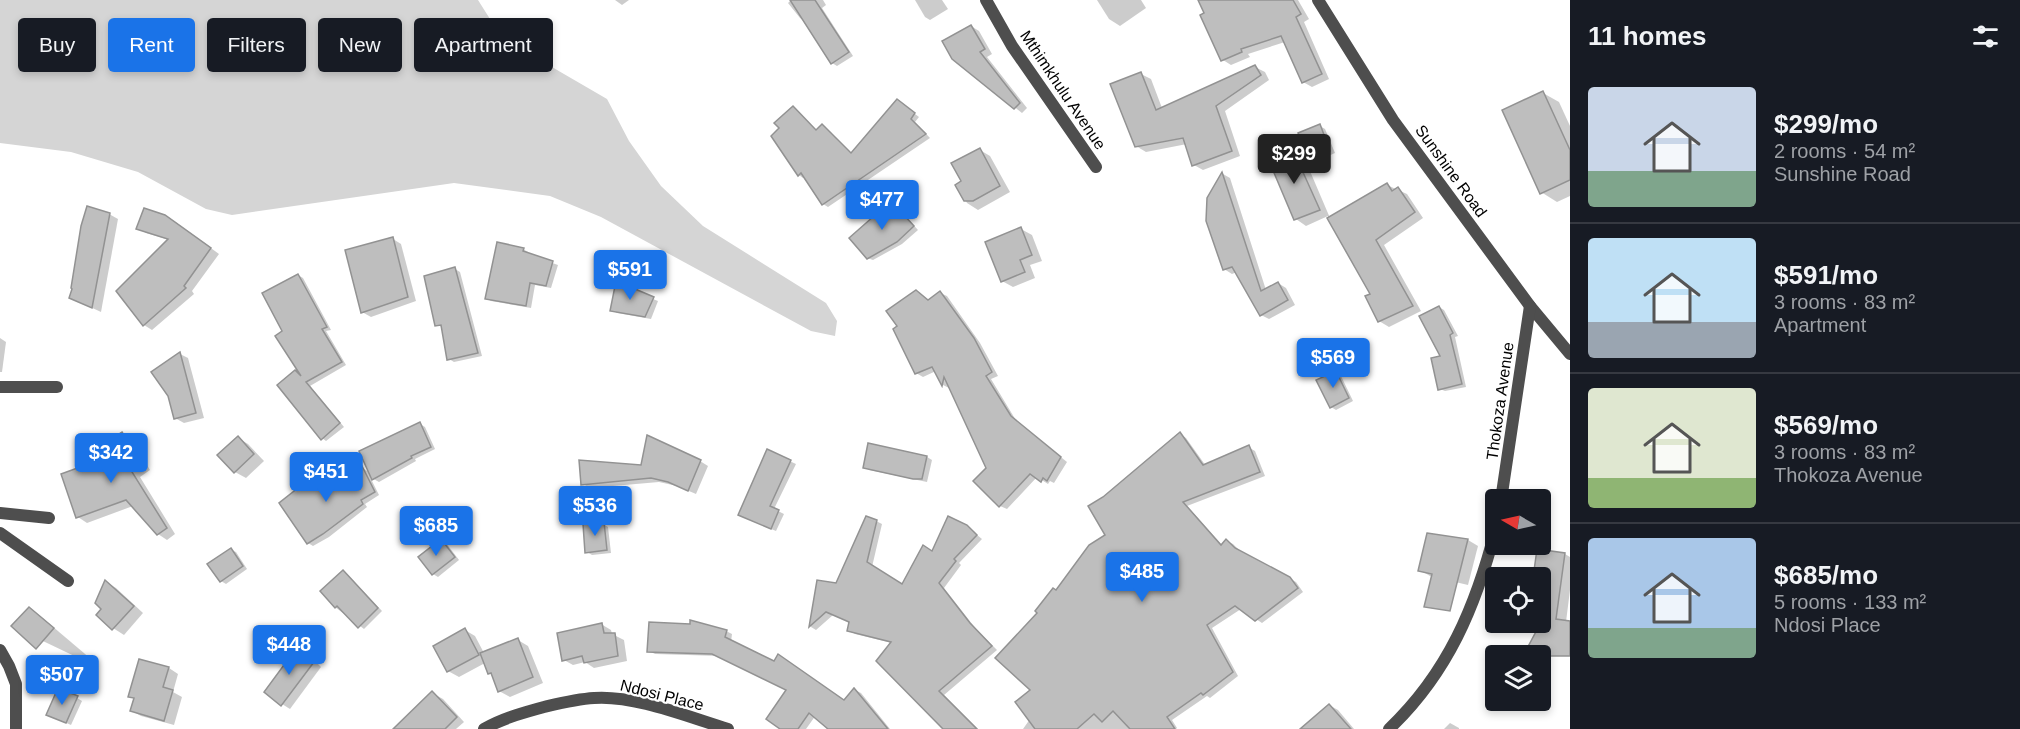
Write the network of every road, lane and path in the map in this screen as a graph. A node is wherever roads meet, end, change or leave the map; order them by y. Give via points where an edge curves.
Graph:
1 (986, 0) edge
2 (1318, 0) edge
3 (1096, 167) dead end
4 (1530, 306) junction
5 (1570, 354) edge
6 (0, 387) edge
7 (57, 387) dead end
8 (1503, 489) edge
9 (0, 513) edge
10 (49, 518) dead end
11 (0, 533) edge
12 (1489, 555) edge
13 (68, 581) dead end
14 (0, 650) edge
15 (16, 729) edge
16 (484, 729) edge
17 (728, 729) edge
18 (1389, 729) edge

1 - 3 street, Mthimkhulu Avenue via 1018,55
2 - 4 street, Sunshine Road via 1393,120
4 - 5 street, Sunshine Road
4 - 8 street, Thokoza Avenue
6 - 7 street
9 - 10 street
11 - 13 street
12 - 18 street via 1460,633 1433,679
14 - 15 street via 16,684
16 - 17 street, Ndosi Place via 524,713 595,698 636,702

